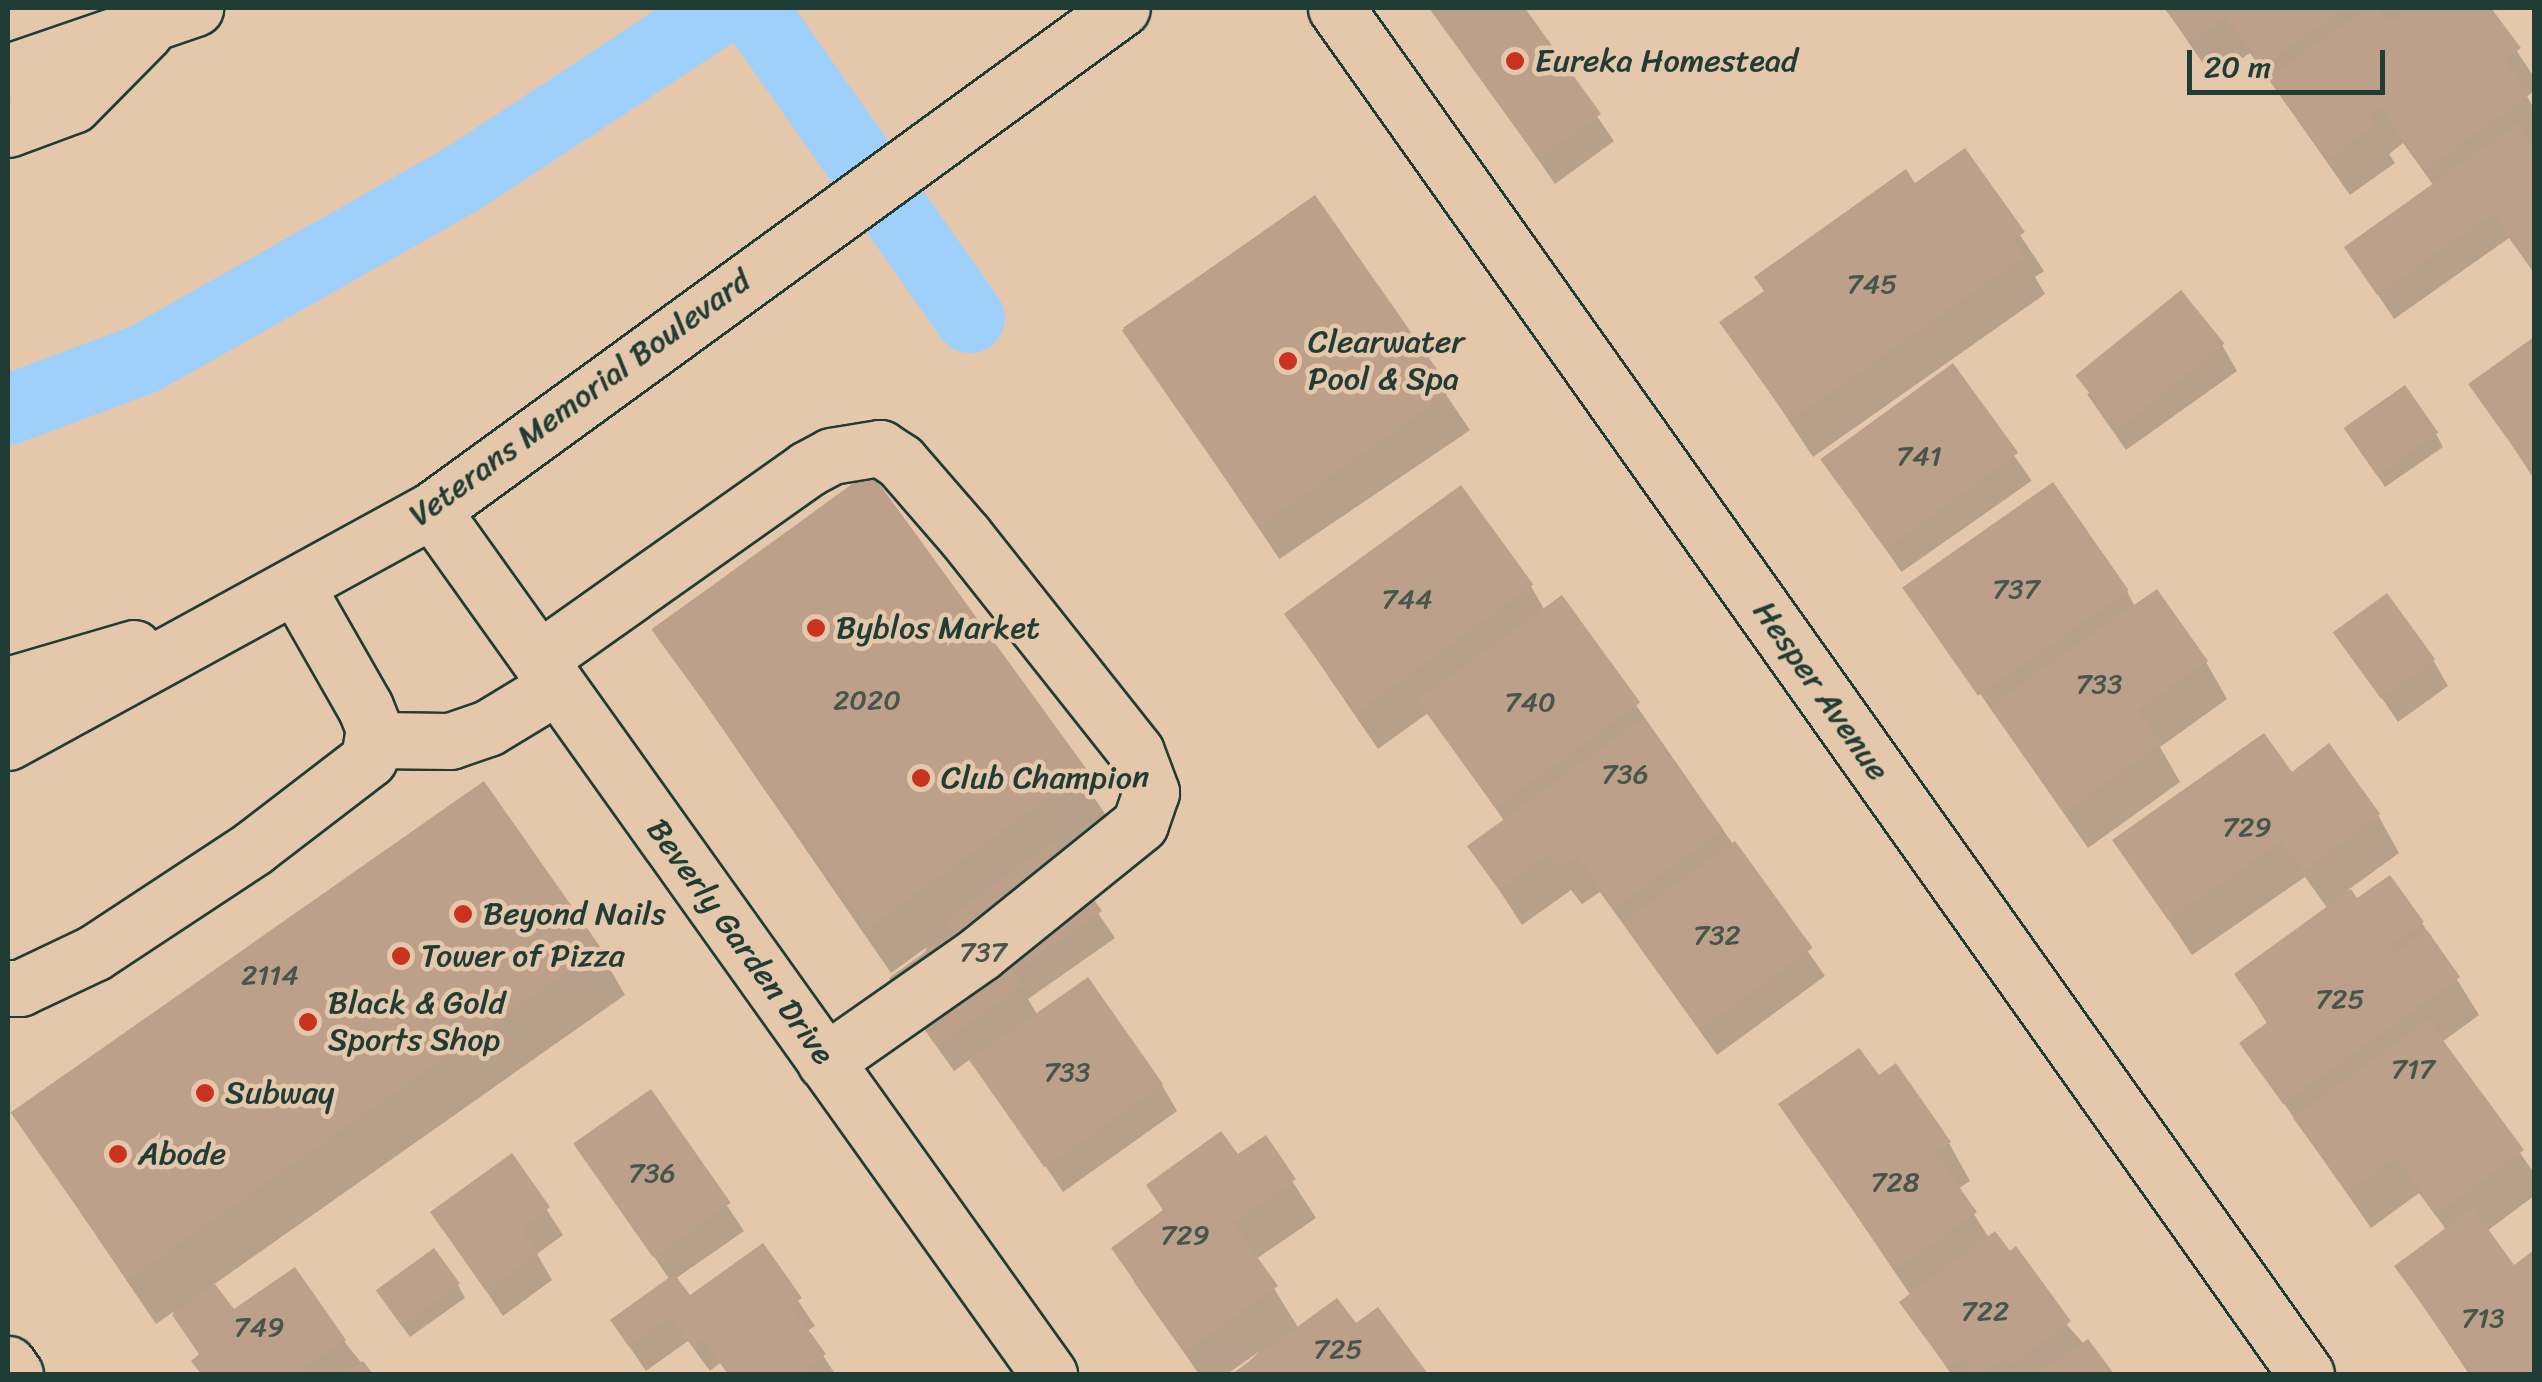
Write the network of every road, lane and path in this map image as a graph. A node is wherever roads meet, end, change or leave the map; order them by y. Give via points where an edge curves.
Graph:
1 (1122, 8) edge
2 (1336, 8) edge
3 (178, 13) edge
4 (8, 72) edge
5 (8, 129) edge
6 (432, 510) junction
7 (296, 586) junction
8 (239, 618) junction
9 (548, 673) junction
10 (8, 685) edge
11 (374, 740) junction
12 (8, 742) edge
13 (8, 988) edge
14 (825, 1062) junction
15 (8, 1364) edge
16 (15, 1374) edge
17 (1049, 1374) edge
18 (2306, 1374) edge

1 - 6 street, Veterans Memorial Boulevard
2 - 18 street, Hesper Avenue
3 - 4 street
3 - 5 street via 73,105
6 - 7 street, Veterans Memorial Boulevard
6 - 9 street, Beverly Garden Drive
7 - 8 street, Veterans Memorial Boulevard
7 - 11 street via 365,706
8 - 10 street
8 - 12 street, Veterans Memorial Boulevard
9 - 11 street via 488,728 450,740
9 - 14 street, Beverly Garden Drive
9 - 14 street via 807,469 831,456 880,448 900,461 965,536 1136,752 1150,792 1140,824 979,954
11 - 13 street via 354,774 253,848 94,953
14 - 17 street, Beverly Garden Drive
15 - 16 street

